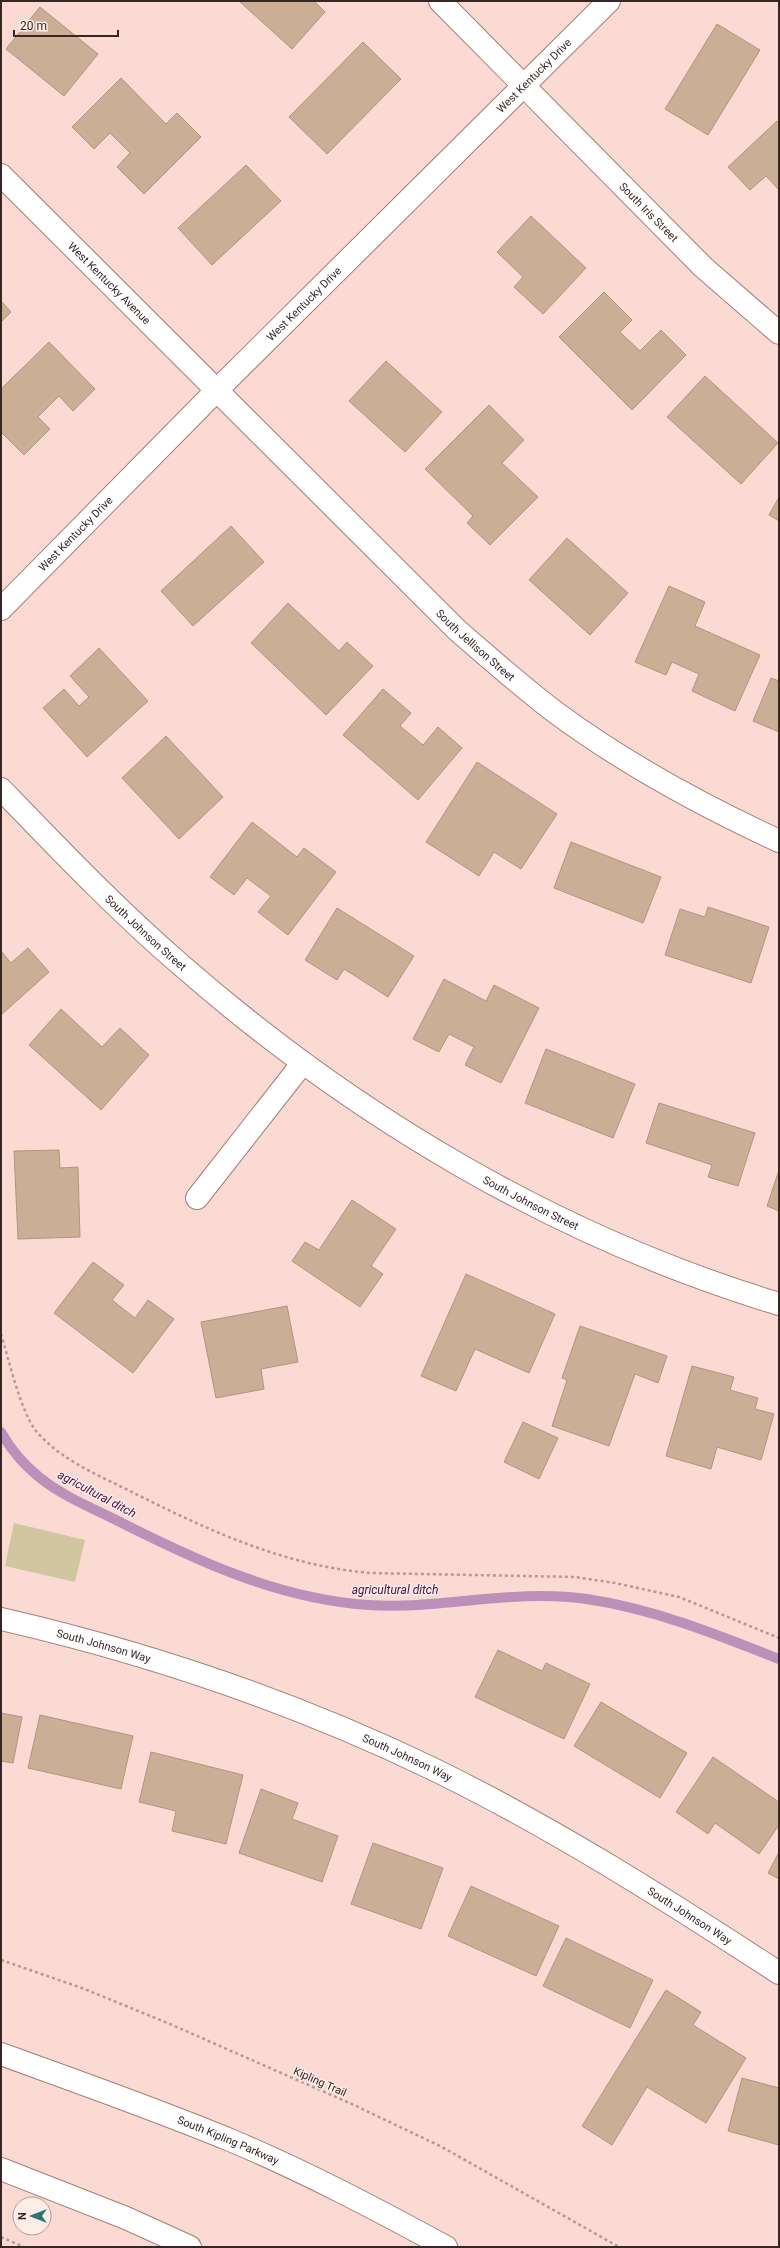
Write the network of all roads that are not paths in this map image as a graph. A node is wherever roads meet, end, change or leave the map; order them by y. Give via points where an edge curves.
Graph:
1 (440, 1) edge
2 (609, 1) edge
3 (524, 86) junction
4 (1, 175) edge
5 (779, 333) edge
6 (216, 392) junction
7 (1, 609) edge
8 (1, 789) edge
9 (779, 841) edge
10 (302, 1064) junction
11 (197, 1198) dead end
12 (779, 1304) edge
13 (1, 1619) edge
14 (779, 1973) edge
15 (1, 2054) edge
16 (1, 2170) edge
17 (190, 2247) edge
18 (446, 2247) edge

1 - 3 street, South Iris Street
2 - 3 street, West Kentucky Drive
3 - 5 street, South Iris Street via 703,267
3 - 6 street, West Kentucky Drive
4 - 6 street, West Kentucky Avenue
6 - 7 street, West Kentucky Drive
6 - 9 street, South Jellison Street via 457,630 555,712 696,801
8 - 10 street, South Johnson Street via 101,892 145,933 187,971
10 - 11 street
10 - 12 street, South Johnson Street via 429,1148 520,1198 643,1256 710,1282
13 - 14 street, South Johnson Way via 167,1664 240,1689 358,1735 433,1769 578,1846 649,1888
15 - 18 street, South Kipling Parkway via 232,2141 312,2178
16 - 17 street via 126,2218

